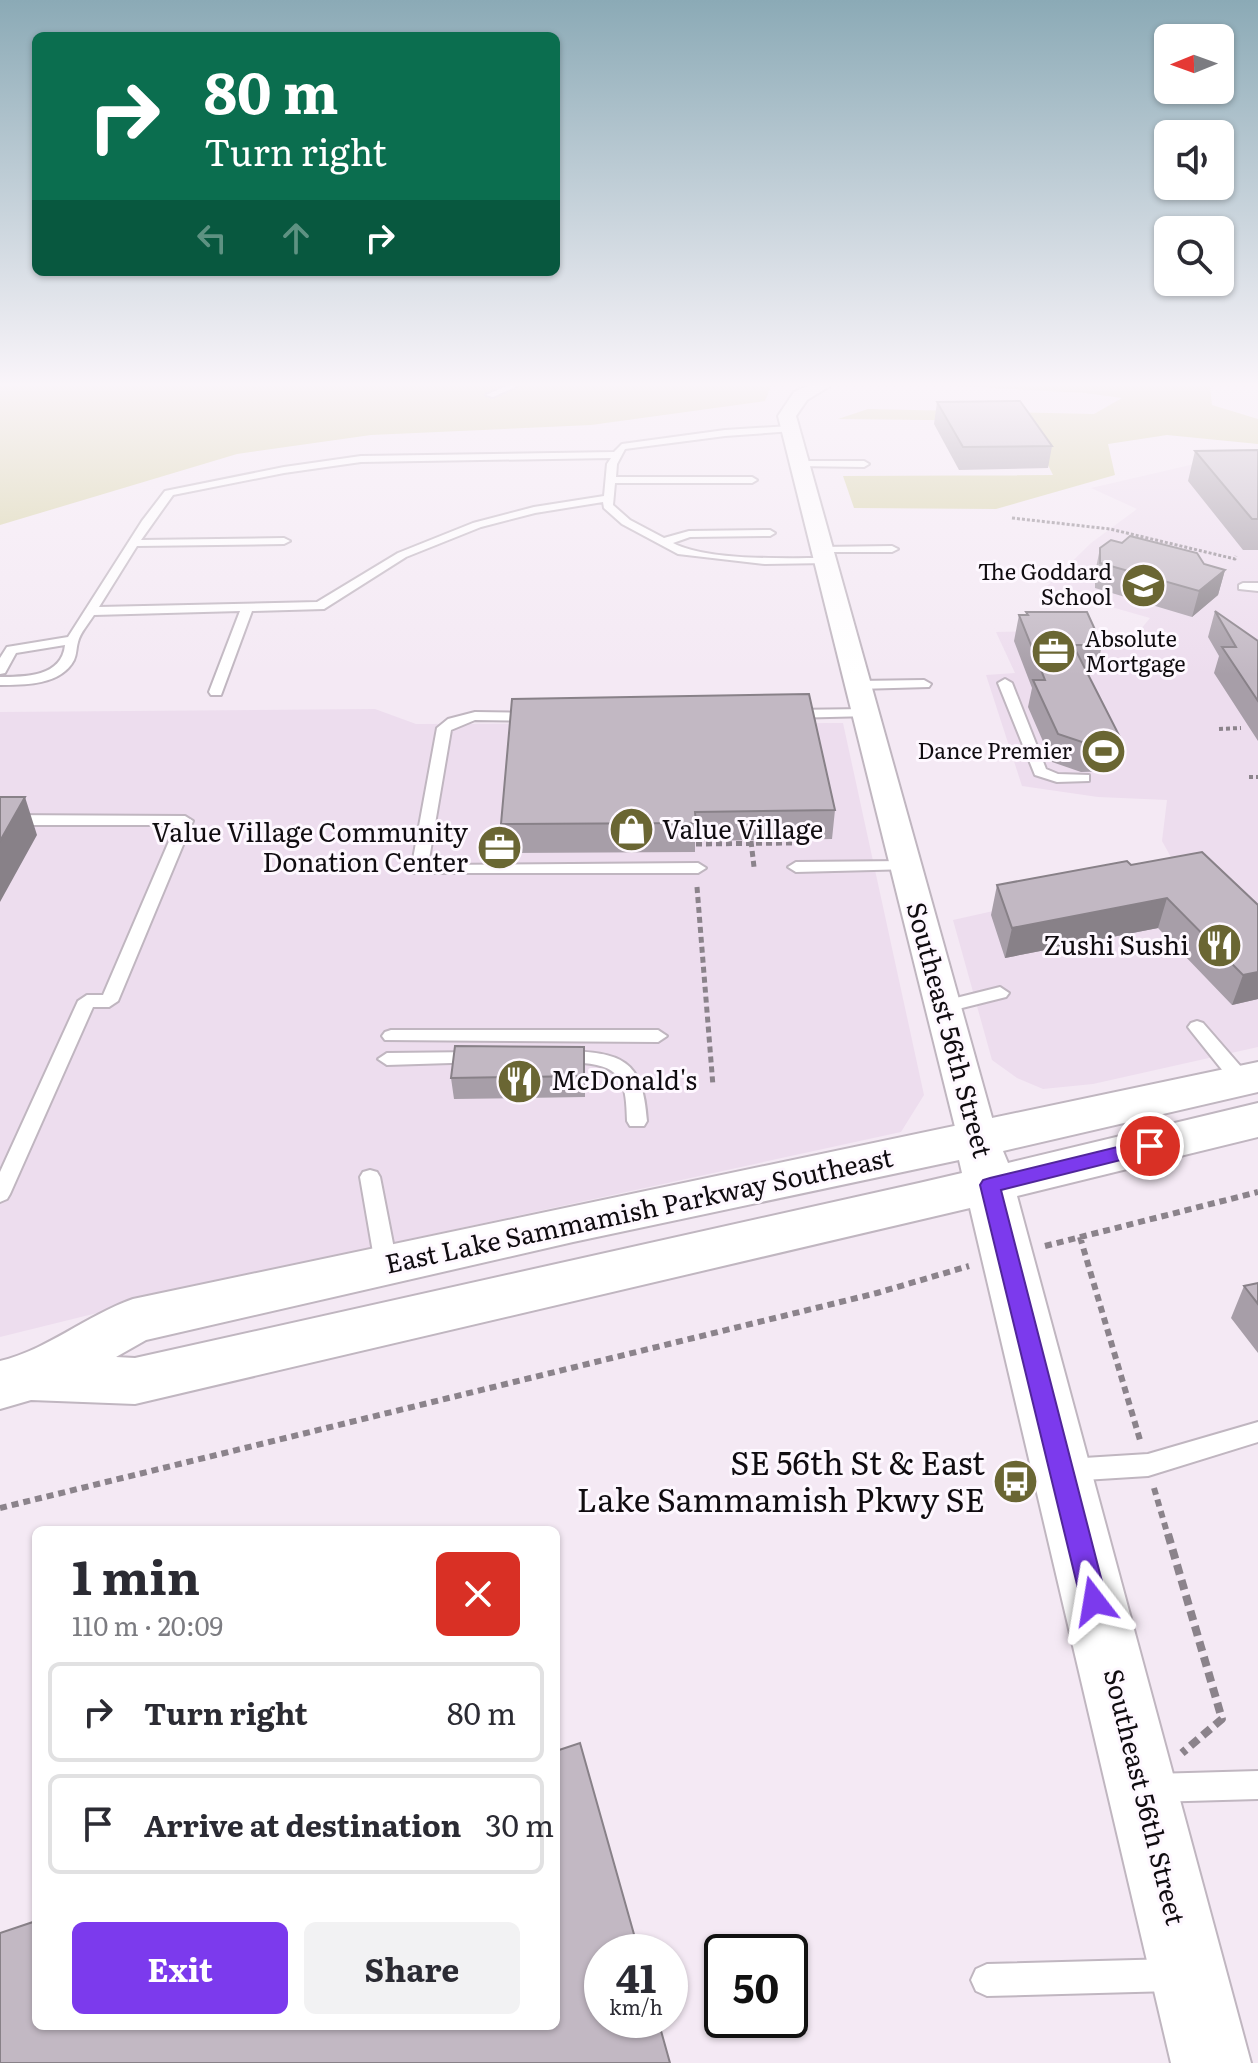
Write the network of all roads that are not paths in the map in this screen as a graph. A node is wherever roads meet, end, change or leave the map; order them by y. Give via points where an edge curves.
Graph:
1 (223, 482) edge
2 (611, 482) edge
3 (805, 482) edge
4 (609, 498) junction
5 (770, 533) dead end
6 (284, 541) dead end
7 (663, 542) junction
8 (134, 543) junction
9 (892, 549) dead end
10 (823, 556) junction
11 (1243, 587) dead end
12 (1258, 587) edge
13 (247, 608) junction
14 (94, 611) junction
15 (72, 640) junction
16 (0, 670) edge
17 (0, 681) edge
18 (1005, 683) dead end
19 (924, 684) dead end
20 (858, 685) junction
21 (216, 692) dead end
22 (866, 713) junction
23 (770, 715) edge
24 (550, 717) edge
25 (1084, 778) dead end
26 (0, 820) edge
27 (906, 866) junction
28 (796, 867) dead end
29 (697, 875) road end
30 (1000, 993) dead end
31 (942, 1007) junction
32 (1197, 1027) dead end
33 (391, 1036) dead end
34 (658, 1036) dead end
35 (549, 1057) edge
36 (490, 1058) edge
37 (387, 1059) dead end
38 (1253, 1093) edge
39 (637, 1121) dead end
40 (984, 1162) junction
41 (370, 1177) dead end
42 (0, 1194) edge
43 (386, 1264) junction
44 (36, 1380) edge
45 (1258, 1432) edge
46 (1061, 1470) junction
47 (1258, 1785) edge
48 (1141, 1788) junction
49 (1188, 1974) junction
50 (987, 1980) dead end
51 (1211, 2063) edge

1 - 8 lane via 169,493
2 - 4 lane
3 - 10 street, Southeast 56th Street
4 - 7 lane via 608,506 626,522
4 - 13 lane via 477,525 402,555 320,606
5 - 7 lane via 689,534
6 - 8 lane
7 - 10 lane via 682,552 765,561
8 - 14 lane
9 - 10 lane
10 - 20 street, Southeast 56th Street
11 - 12 lane
13 - 14 lane
13 - 21 lane
14 - 15 lane
15 - 16 lane via 11,650
15 - 17 lane via 73,651 57,673 29,682
18 - 25 lane via 1040,772
19 - 20 lane
20 - 22 street, Southeast 56th Street
22 - 23 lane
22 - 27 street, Southeast 56th Street
24 - 29 lane via 465,718 447,724 441,734 419,870
26 - 42 lane via 185,821 109,1001 87,1001
27 - 28 lane
27 - 31 street, Southeast 56th Street
30 - 31 lane
31 - 40 street, Southeast 56th Street
32 - 38 lane
33 - 34 lane
35 - 39 lane via 592,1057 623,1065 635,1087
36 - 37 lane
38 - 40 main road, East Lake Sammamish Parkway Southeast
40 - 43 main road, East Lake Sammamish Parkway Southeast
40 - 44 main road, East Lake Sammamish Parkway Southeast via 135,1381
40 - 46 main road, Southeast 56th Street
41 - 43 lane
43 - 44 main road via 382,1284 369,1291 134,1346
45 - 46 lane via 1148,1465
46 - 48 main road, Southeast 56th Street
47 - 48 lane
48 - 49 main road, Southeast 56th Street
49 - 50 lane
49 - 51 main road, Southeast 56th Street

